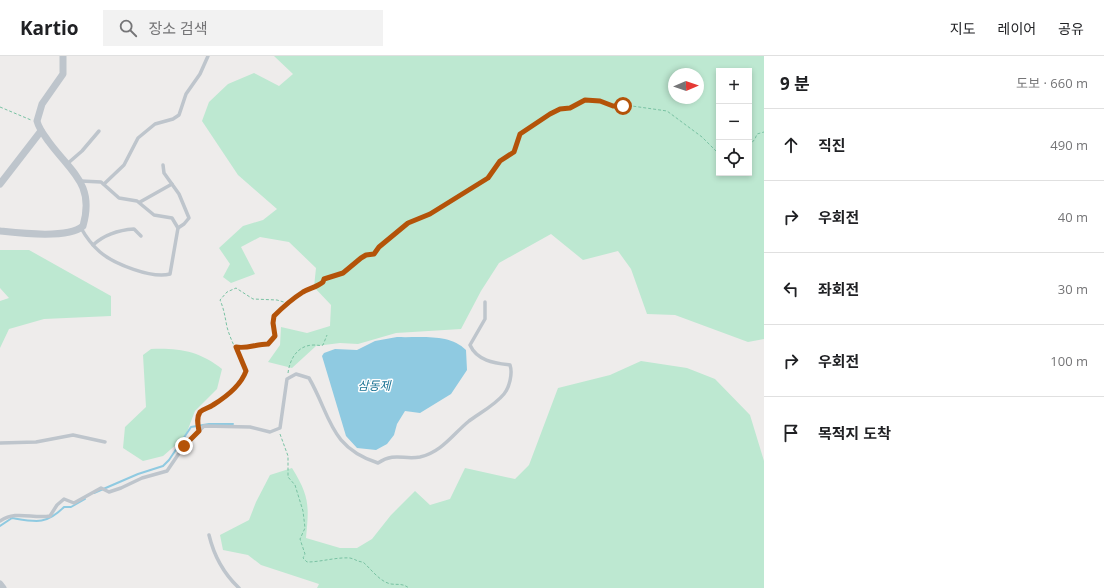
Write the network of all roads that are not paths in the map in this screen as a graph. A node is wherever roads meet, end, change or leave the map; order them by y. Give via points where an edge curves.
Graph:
1 (62, 56) edge
2 (208, 56) edge
3 (41, 131) junction
4 (98, 132) dead end
5 (67, 164) junction
6 (163, 165) dead end
7 (81, 181) junction
8 (0, 184) edge
9 (104, 184) junction
10 (172, 184) junction
11 (140, 202) junction
12 (81, 228) junction
13 (178, 228) junction
14 (0, 231) edge
15 (140, 236) dead end
16 (93, 245) junction
17 (486, 302) dead end
18 (105, 442) dead end
19 (0, 443) edge
20 (0, 521) edge
21 (209, 535) dead end
22 (0, 584) edge
23 (3, 588) edge
24 (238, 588) edge

1 - 3 street via 60,80 42,104 36,120
2 - 9 lane via 200,74 186,94 179,115 155,124 138,138 124,165
3 - 5 street
3 - 8 street
4 - 5 lane
5 - 7 street
6 - 10 lane via 164,173
7 - 9 lane
7 - 12 street via 86,207
9 - 11 lane via 118,198
10 - 11 lane
10 - 13 lane via 189,218
11 - 13 lane via 154,215 172,218
12 - 14 street via 72,232 45,234
12 - 16 lane
13 - 16 lane via 170,274 166,275 152,275 121,264 101,253
15 - 16 lane via 134,229 124,230 108,234
17 - 20 lane via 485,319 470,345 482,359 510,365 510,381 504,394 438,449 419,457 398,456 386,458 378,463 346,447 332,428 309,378 296,374 287,379 278,430 270,432 250,427 204,426 184,446 167,471 109,492 101,488 74,503 64,499 50,516 37,518 13,515
18 - 19 lane via 73,435 36,442
21 - 24 lane via 216,557
22 - 23 street

